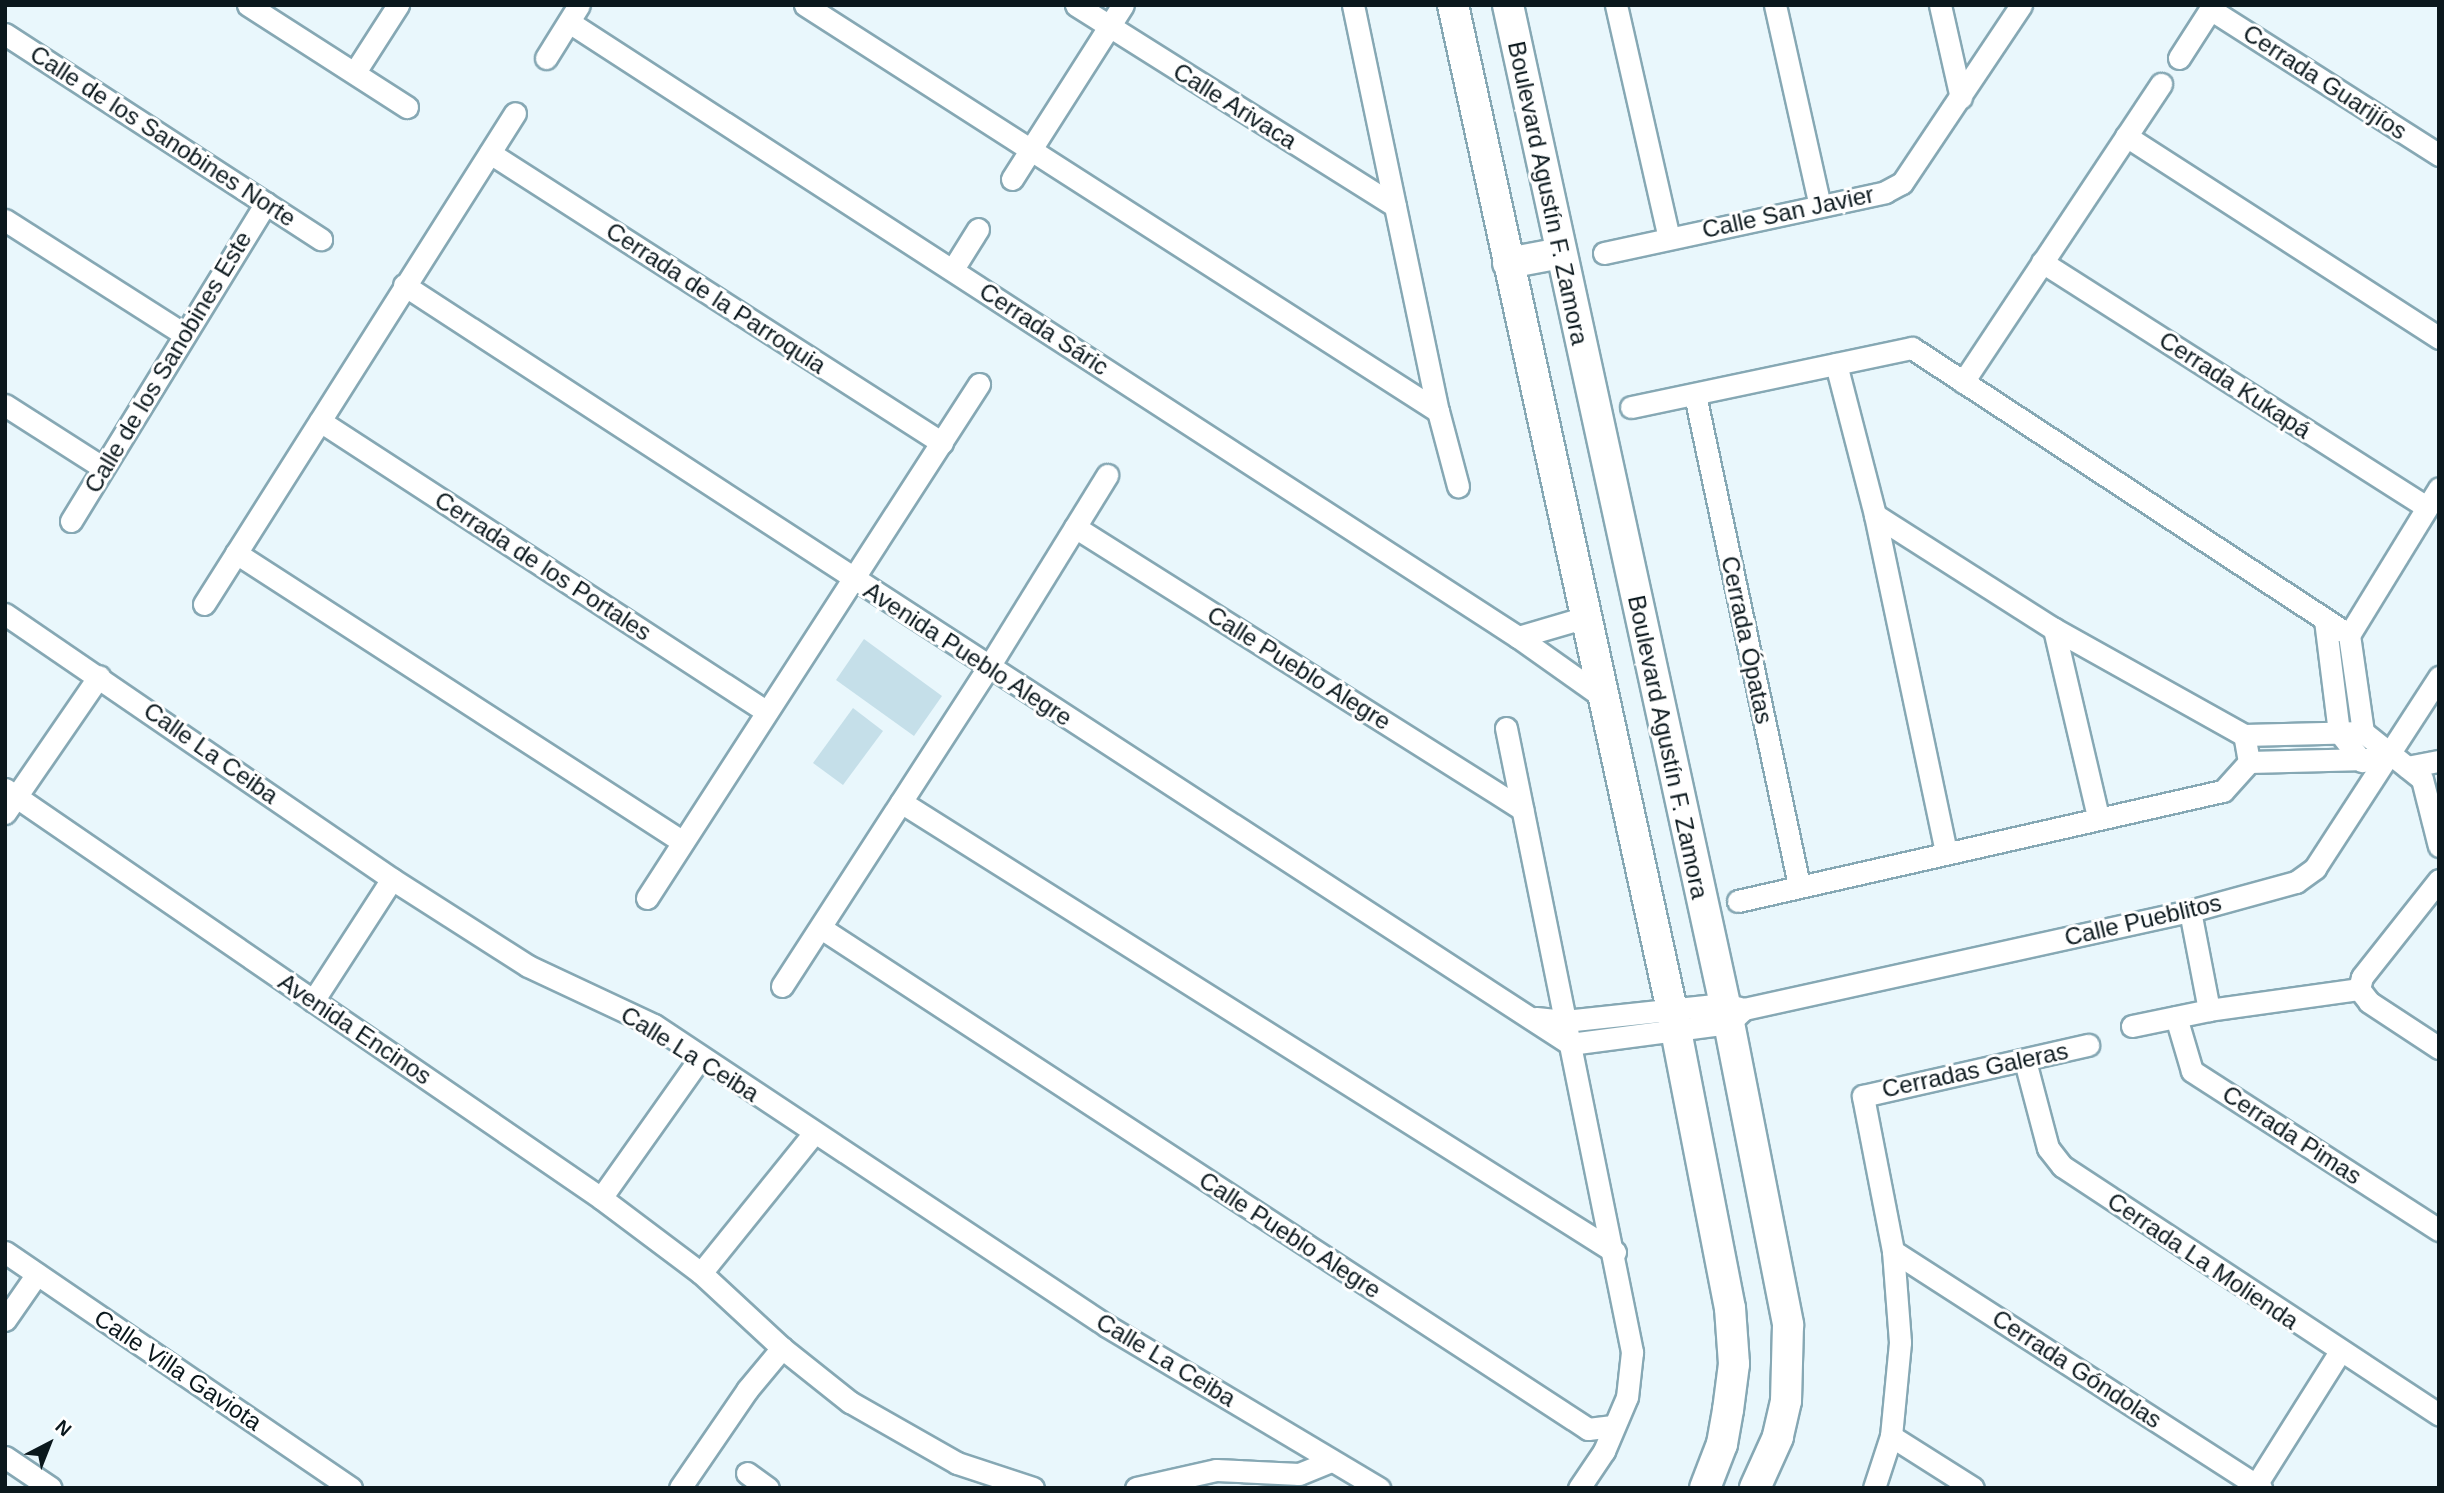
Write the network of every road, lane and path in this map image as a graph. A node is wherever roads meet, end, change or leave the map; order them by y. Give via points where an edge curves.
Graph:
1 (248, 5) edge
2 (398, 5) edge
3 (804, 5) edge
4 (1076, 5) edge
5 (1123, 5) edge
6 (1453, 5) edge
7 (1508, 5) edge
8 (1616, 5) edge
9 (1775, 5) edge
10 (1940, 5) edge
11 (2021, 5) edge
12 (1352, 6) edge
13 (2212, 7) edge
14 (574, 13) edge
15 (1109, 27) junction
16 (5, 34) edge
17 (546, 58) dead end
18 (2179, 58) dead end
19 (355, 72) junction
20 (2161, 83) dead end
21 (1961, 98) junction
22 (407, 107) dead end
23 (515, 113) dead end
24 (2126, 136) junction
25 (490, 153) junction
26 (1030, 153) junction
27 (2439, 155) edge
28 (1012, 179) dead end
29 (265, 203) junction
30 (1395, 206) junction
31 (1820, 206) junction
32 (5, 220) edge
33 (978, 229) dead end
34 (1668, 238) junction
35 (321, 239) dead end
36 (1561, 253) junction
37 (1604, 253) dead end
38 (2042, 262) junction
39 (1508, 263) junction
40 (953, 269) junction
41 (404, 285) junction
42 (184, 334) junction
43 (2439, 338) edge
44 (1836, 364) junction
45 (1963, 382) junction
46 (979, 384) dead end
47 (1695, 395) junction
48 (5, 405) edge
49 (1632, 407) dead end
50 (1437, 411) junction
51 (320, 421) junction
52 (942, 443) junction
53 (103, 467) junction
54 (1107, 475) dead end
55 (1458, 486) dead end
56 (2439, 488) edge
57 (2427, 507) junction
58 (1875, 515) junction
59 (71, 521) dead end
60 (1075, 527) junction
61 (236, 553) junction
62 (855, 580) junction
63 (204, 604) dead end
64 (5, 614) edge
65 (1583, 618) junction
66 (2325, 620) junction
67 (2054, 629) junction
68 (2349, 635) junction
69 (1518, 637) junction
70 (988, 668) junction
71 (99, 676) junction
72 (2439, 677) edge
73 (1600, 695) junction
74 (766, 712) junction
75 (1506, 728) dead end
76 (2363, 732) junction
77 (2339, 733) junction
78 (2244, 735) junction
79 (2389, 753) junction
80 (2362, 761) junction
81 (2439, 761) edge
82 (2249, 762) junction
83 (2423, 774) edge
84 (9, 800) edge
85 (901, 802) junction
86 (1522, 809) junction
87 (2098, 816) junction
88 (683, 842) junction
89 (2439, 846) edge
90 (1946, 853) junction
91 (392, 879) junction
92 (2439, 880) edge
93 (1800, 886) junction
94 (647, 898) dead end
95 (1738, 901) dead end
96 (2190, 911) junction
97 (821, 928) junction
98 (782, 986) dead end
99 (2358, 989) junction
100 (313, 1000) junction
101 (2209, 1010) junction
102 (1732, 1012) junction
103 (2176, 1017) junction
104 (1534, 1018) junction
105 (1565, 1021) junction
106 (1673, 1021) junction
107 (2132, 1026) dead end
108 (1570, 1044) junction
109 (2088, 1045) dead end
110 (2439, 1048) edge
111 (700, 1058) junction
112 (2025, 1061) junction
113 (813, 1134) junction
114 (601, 1198) junction
115 (2439, 1230) edge
116 (1894, 1251) junction
117 (5, 1252) edge
118 (1615, 1252) junction
119 (701, 1273) junction
120 (37, 1274) junction
121 (5, 1320) edge
122 (782, 1348) junction
123 (2339, 1353) junction
124 (2439, 1415) edge
125 (1613, 1426) junction
126 (1891, 1436) junction
127 (5, 1457) edge
128 (1332, 1461) junction
129 (747, 1473) dead end
130 (2257, 1487) edge
131 (51, 1488) edge
132 (351, 1488) edge
133 (680, 1488) edge
134 (768, 1488) edge
135 (1033, 1488) edge
136 (1136, 1488) edge
137 (1379, 1488) edge
138 (1578, 1488) edge
139 (1704, 1488) edge
140 (1755, 1488) edge
141 (1874, 1488) edge
142 (1973, 1488) edge

1 - 19 street
2 - 19 street
3 - 26 street
4 - 15 street, Calle Arivaca
5 - 15 street
6 - 39 street
7 - 36 street, Boulevard Agustín F. Zamora
8 - 34 street, Calle San Javier
9 - 31 street
10 - 21 street
11 - 21 street, Calle San Javier
12 - 30 street
13 - 18 street, Cerrada Guarijíos
13 - 27 street, Cerrada Guarijíos
14 - 17 street, Cerrada Sáric
14 - 40 street, Cerrada Sáric
15 - 26 street
15 - 30 street, Calle Arivaca
16 - 29 street, Calle de los Sanobines Norte
19 - 22 street
20 - 24 street
21 - 31 street, Calle San Javier via 1902,184
23 - 25 street
24 - 38 street
24 - 43 street
25 - 41 street
25 - 52 street, Cerrada de la Parroquia
26 - 28 street
26 - 50 street
29 - 35 street, Calle de los Sanobines Norte
29 - 42 street, Calle de los Sanobines Este
30 - 50 street
31 - 34 street, Calle San Javier
32 - 42 street
33 - 40 street
34 - 37 street, Calle San Javier
36 - 39 street
36 - 102 street, Boulevard Agustín F. Zamora
38 - 45 street
38 - 57 street, Cerrada Kukapá
39 - 65 street
40 - 69 street, Cerrada Sáric
41 - 51 street
41 - 62 street, Avenida Pueblo Alegre
42 - 53 street, Calle de los Sanobines Este
44 - 45 street via 1912,348
44 - 47 street
44 - 58 street
45 - 66 street
46 - 52 street
47 - 49 street
47 - 93 street, Cerrada Ópatas
48 - 53 street
50 - 55 street
51 - 61 street
51 - 74 street, Cerrada de los Portales
52 - 62 street
53 - 59 street, Calle de los Sanobines Este
54 - 60 street
56 - 57 street
57 - 68 street
58 - 67 street
58 - 90 street
60 - 70 street
60 - 86 street, Calle Pueblo Alegre
61 - 63 street
61 - 88 street
62 - 70 street, Avenida Pueblo Alegre
62 - 74 street
64 - 71 street, Calle La Ceiba
65 - 69 street
65 - 73 street
66 - 68 street
66 - 77 street
67 - 78 street
67 - 87 street
68 - 76 street
69 - 73 street, Cerrada Sáric
70 - 85 street
70 - 104 street, Avenida Pueblo Alegre
71 - 84 street
71 - 91 street, Calle La Ceiba
72 - 79 street, Calle Pueblitos
73 - 106 street
74 - 88 street
75 - 86 street
76 - 77 street
76 - 79 street
77 - 78 street
77 - 80 street
78 - 82 street
79 - 80 street
79 - 83 street
79 - 96 street, Calle Pueblitos via 2306,877
80 - 82 street
81 - 83 street
82 - 87 street via 2223,791
83 - 89 street
84 - 100 street, Avenida Encinos
85 - 97 street
85 - 118 street
86 - 105 street
87 - 90 street
88 - 94 street
90 - 93 street
91 - 100 street
91 - 111 street, Calle La Ceiba via 528,965 654,1026
92 - 99 street via 2362,977
93 - 95 street
96 - 101 street
96 - 102 street, Calle Pueblitos
97 - 98 street
97 - 125 street, Calle Pueblo Alegre via 1588,1429
99 - 101 street
99 - 110 street via 2369,1002
100 - 114 street, Avenida Encinos
101 - 103 street
102 - 106 street, Avenida Pueblo Alegre
102 - 140 street, Boulevard Agustín F. Zamora via 1788,1325 1786,1401 1778,1437
103 - 107 street
103 - 115 street, Cerrada Pimas via 2192,1071
104 - 105 street, Avenida Pueblo Alegre
104 - 108 street, Avenida Pueblo Alegre
105 - 106 street, Avenida Pueblo Alegre
105 - 108 street
106 - 108 street, Avenida Pueblo Alegre
106 - 139 street via 1730,1308 1733,1353 1722,1444
108 - 118 street
109 - 112 street, Cerradas Galeras
111 - 113 street, Calle La Ceiba
111 - 114 street
112 - 116 street, Cerradas Galeras via 1863,1096
112 - 123 street, Cerrada La Molienda via 2048,1148 2062,1166
113 - 119 street
113 - 128 street, Calle La Ceiba via 846,1150 885,1182 1107,1326
114 - 119 street, Avenida Encinos
116 - 126 street via 1900,1342
116 - 130 street, Cerrada Góndolas
117 - 120 street, Calle Villa Gaviota
118 - 125 street via 1632,1352 1628,1397
119 - 122 street, Avenida Encinos
120 - 121 street
120 - 132 street, Calle Villa Gaviota
122 - 133 street via 747,1390
122 - 135 street, Avenida Encinos via 882,1423 957,1463
123 - 124 street, Cerrada La Molienda
123 - 130 street
125 - 138 street via 1604,1451
126 - 141 street
126 - 142 street
127 - 131 street
128 - 136 street via 1299,1474 1216,1470
128 - 137 street, Calle La Ceiba
129 - 134 street

